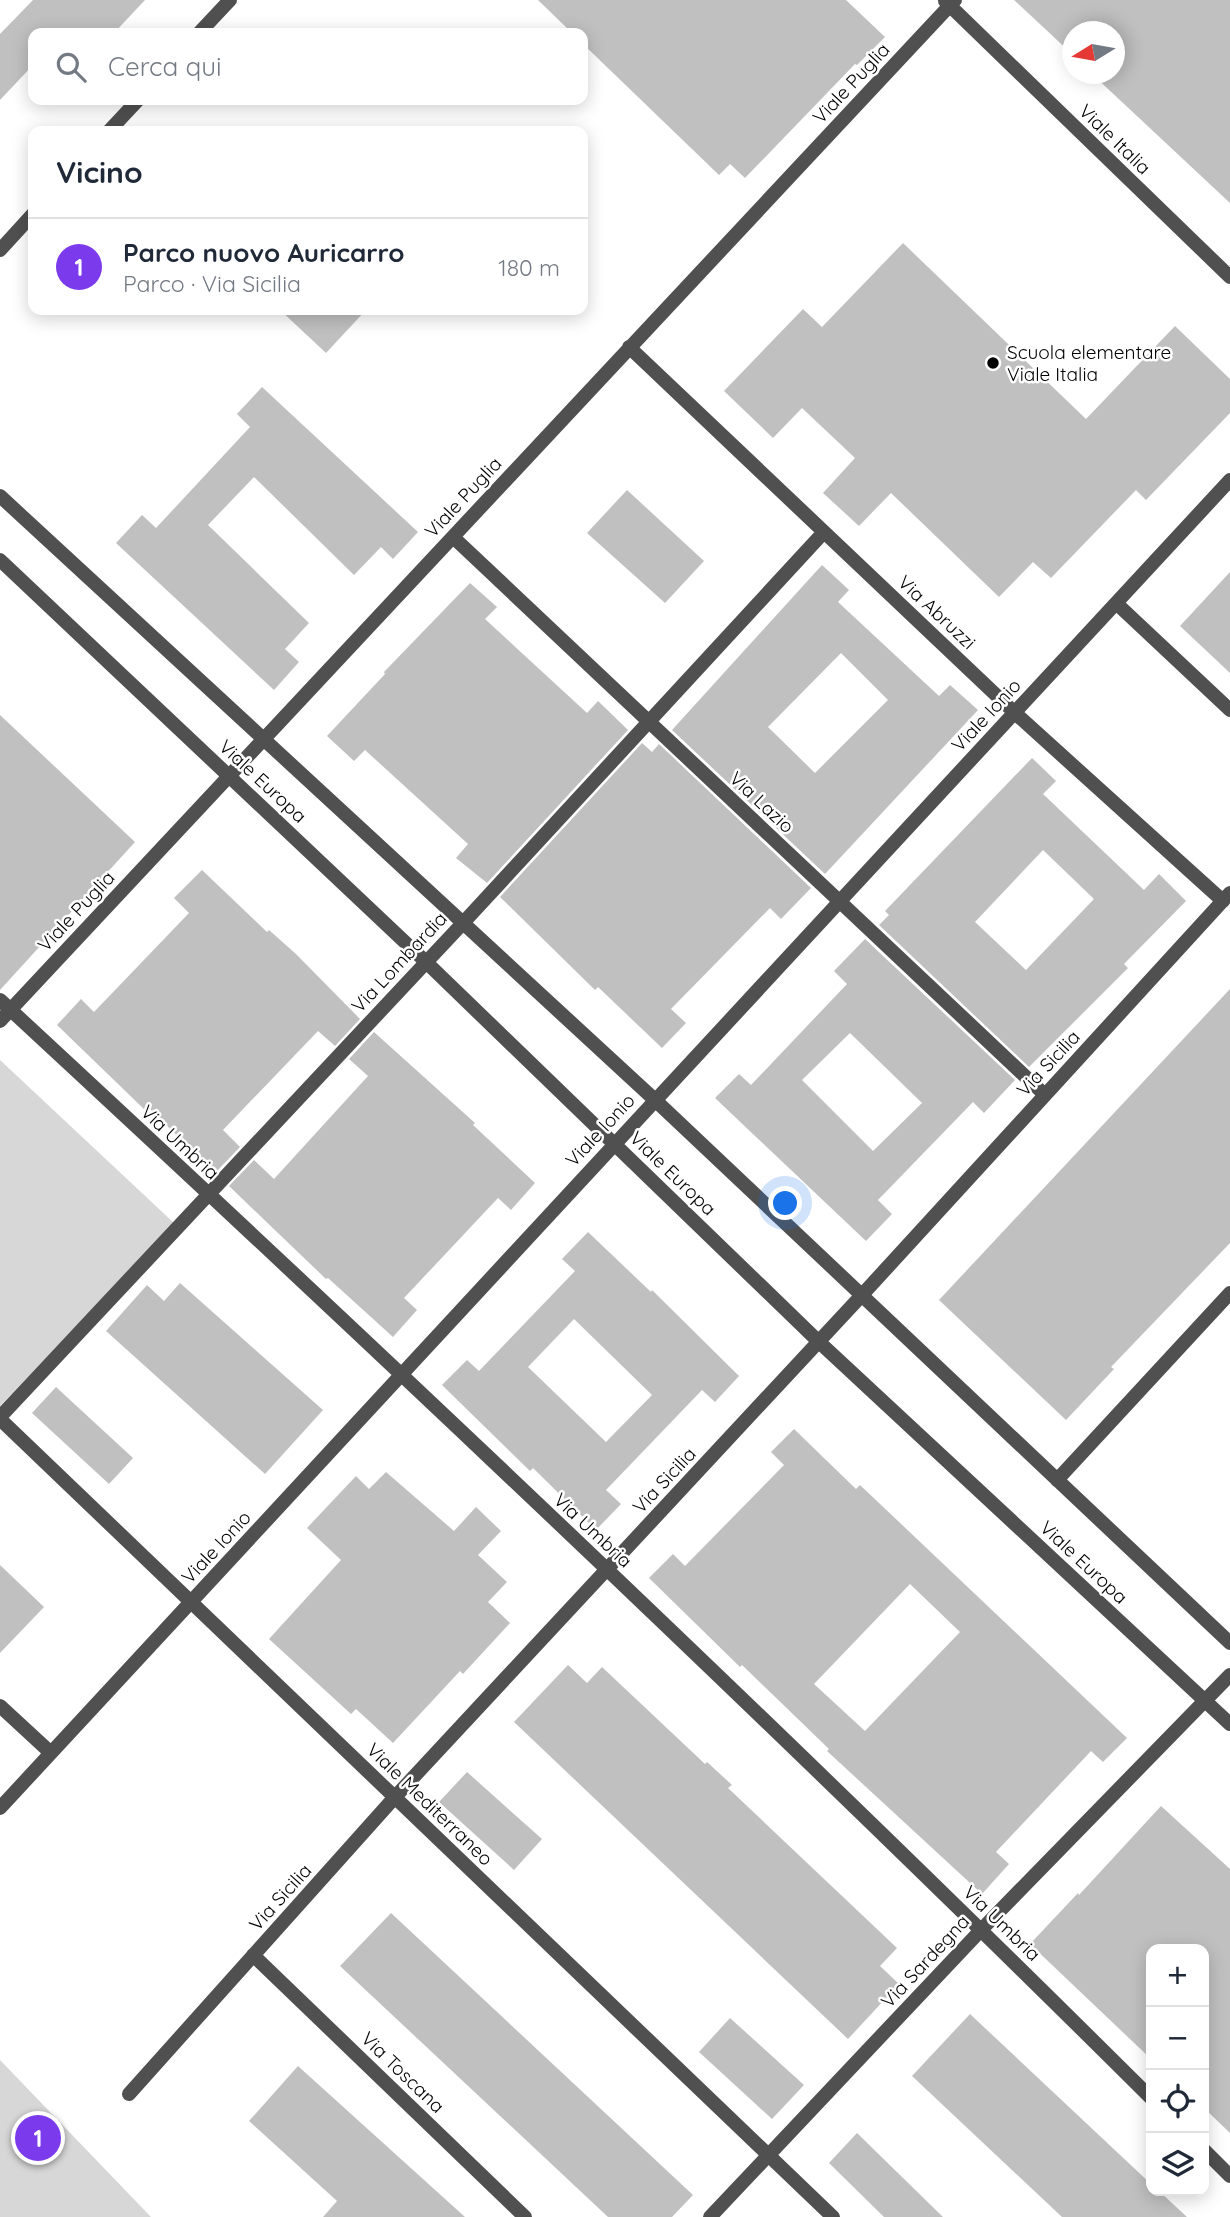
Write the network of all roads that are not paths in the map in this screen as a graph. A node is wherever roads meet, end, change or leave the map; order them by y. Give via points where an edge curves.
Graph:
1 (230, 0) edge
2 (950, 2) edge
3 (204, 28) edge
4 (133, 105) edge
5 (114, 126) edge
6 (28, 219) edge
7 (0, 250) edge
8 (1230, 277) edge
9 (629, 347) junction
10 (1230, 480) edge
11 (0, 496) edge
12 (824, 532) junction
13 (453, 537) junction
14 (0, 560) edge
15 (1116, 603) junction
16 (1230, 710) edge
17 (1014, 713) junction
18 (649, 722) junction
19 (264, 741) junction
20 (231, 776) junction
21 (1226, 897) edge
22 (839, 902) junction
23 (463, 923) junction
24 (426, 962) junction
25 (5, 1005) edge
26 (0, 1021) edge
27 (1045, 1096) junction
28 (655, 1100) junction
29 (615, 1143) junction
30 (208, 1195) junction
31 (1230, 1293) edge
32 (862, 1294) junction
33 (818, 1341) junction
34 (401, 1375) junction
35 (0, 1418) edge
36 (1057, 1480) junction
37 (608, 1570) junction
38 (191, 1602) junction
39 (1230, 1643) edge
40 (1230, 1675) edge
41 (1204, 1701) junction
42 (0, 1706) edge
43 (1230, 1724) edge
44 (51, 1753) junction
45 (395, 1797) junction
46 (0, 1808) edge
47 (982, 1929) junction
48 (253, 1955) junction
49 (1146, 2093) edge
50 (129, 2094) dead end
51 (769, 2155) junction
52 (1209, 2155) edge
53 (1230, 2176) edge
54 (525, 2217) edge
55 (710, 2217) edge
56 (833, 2217) edge

1 - 3 street
2 - 8 street, Viale Italia
2 - 9 street, Viale Puglia
4 - 5 street
6 - 7 street
9 - 12 street, Via Abruzzi
9 - 13 street, Viale Puglia
10 - 15 street, Viale Ionio
11 - 19 street, Viale Europa
12 - 17 street, Via Abruzzi
12 - 18 street, Via Lombardia
13 - 18 street, Via Lazio
13 - 19 street, Viale Puglia
14 - 20 street, Viale Europa
15 - 16 street
15 - 17 street, Viale Ionio
17 - 21 street, Via Abruzzi
17 - 22 street, Viale Ionio
18 - 22 street, Via Lazio
18 - 23 street, Via Lombardia
19 - 20 street, Viale Puglia
19 - 23 street, Viale Europa
20 - 24 street, Viale Europa
20 - 25 street, Viale Puglia
21 - 27 street, Via Sicilia
22 - 27 street, Via Lazio
22 - 28 street, Viale Ionio
23 - 24 street, Via Lombardia
23 - 28 street, Viale Europa
24 - 29 street, Viale Europa
24 - 30 street, Via Lombardia
25 - 26 street, Viale Puglia
25 - 30 street, Via Umbria
27 - 32 street, Via Sicilia
28 - 29 street, Viale Ionio
28 - 32 street, Viale Europa
29 - 33 street, Viale Europa
29 - 34 street, Viale Ionio
30 - 34 street, Via Umbria
30 - 35 street, Via Lombardia
31 - 36 street
32 - 33 street, Via Sicilia
32 - 36 street, Viale Europa
33 - 37 street, Via Sicilia
33 - 41 street, Viale Europa
34 - 37 street, Via Umbria
34 - 38 street, Viale Ionio
35 - 38 street, Viale Mediterraneo
36 - 39 street, Viale Europa
37 - 45 street, Via Sicilia
37 - 47 street, Via Umbria
38 - 44 street, Viale Ionio
38 - 45 street, Viale Mediterraneo
40 - 41 street, Via Sardegna
41 - 43 street, Viale Europa
41 - 47 street, Via Sardegna
42 - 44 street
44 - 46 street, Viale Ionio
45 - 48 street, Via Sicilia
45 - 51 street, Viale Mediterraneo
47 - 49 street, Via Umbria
47 - 51 street, Via Sardegna
48 - 50 street, Via Sicilia
48 - 54 street, Via Toscana
51 - 55 street, Via Sardegna
51 - 56 street, Viale Mediterraneo
52 - 53 street

